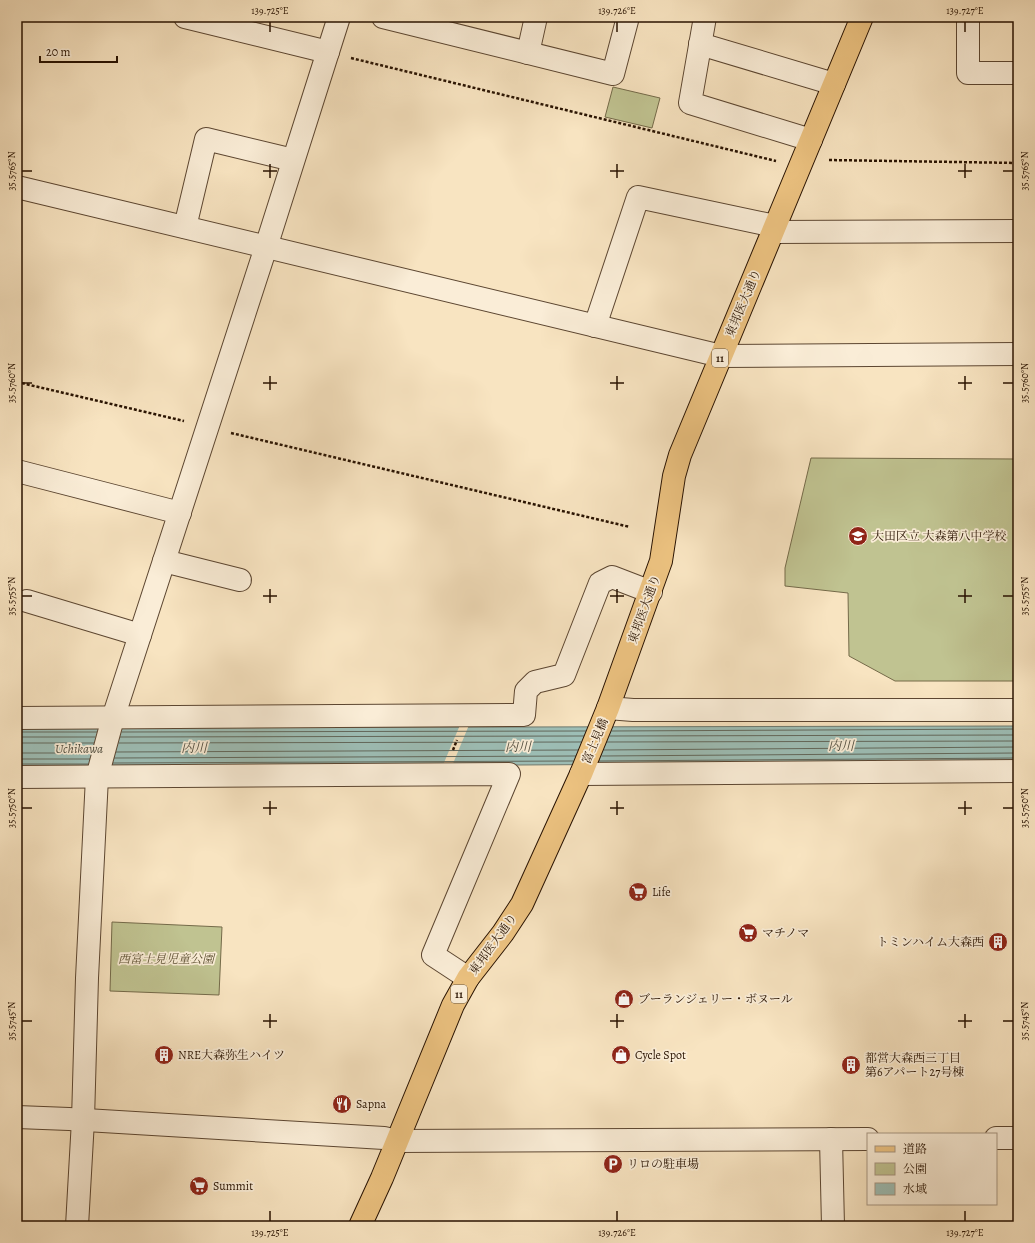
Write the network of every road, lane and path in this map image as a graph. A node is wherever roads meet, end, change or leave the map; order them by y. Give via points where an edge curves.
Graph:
1 (185, 17) edge
2 (339, 17) edge
3 (383, 17) edge
4 (536, 17) edge
5 (628, 17) edge
6 (705, 17) edge
7 (862, 17) edge
8 (968, 17) edge
9 (447, 25) edge
10 (700, 44) junction
11 (328, 52) junction
12 (528, 53) junction
13 (1018, 73) edge
14 (834, 84) junction
15 (807, 150) junction
16 (294, 160) junction
17 (782, 163) dead end
18 (1018, 163) edge
19 (17, 187) edge
20 (185, 227) junction
21 (774, 229) junction
22 (1018, 231) edge
23 (266, 247) junction
24 (595, 326) junction
25 (1018, 354) edge
26 (721, 356) junction
27 (17, 382) edge
28 (208, 427) junction
29 (17, 471) edge
30 (180, 513) junction
31 (630, 527) dead end
32 (164, 561) junction
33 (240, 580) dead end
34 (651, 592) junction
35 (27, 601) dead end
36 (140, 635) junction
37 (608, 708) junction
38 (1018, 710) edge
39 (17, 718) edge
40 (113, 718) junction
41 (458, 738) dead end
42 (452, 752) dead end
43 (1018, 771) edge
44 (581, 774) junction
45 (17, 777) edge
46 (97, 777) junction
47 (468, 978) junction
48 (17, 1117) edge
49 (83, 1120) junction
50 (997, 1138) edge
51 (1018, 1138) edge
52 (831, 1139) junction
53 (867, 1139) edge
54 (397, 1141) junction
55 (77, 1226) edge
56 (360, 1226) edge
57 (833, 1226) edge

1 - 11 street
2 - 11 street
3 - 9 street
4 - 12 street
5 - 12 street via 613,74
6 - 10 street
7 - 14 main road, 東邦医大通り / 11
8 - 13 street via 968,73
9 - 12 street
10 - 14 street
10 - 15 street via 690,103
11 - 16 street
11 - 17 path
14 - 15 main road, 東邦医大通り / 11
15 - 18 path
15 - 21 main road, 東邦医大通り / 11
16 - 20 street via 206,139
16 - 23 street
19 - 20 street
20 - 23 street
21 - 22 street
21 - 24 street via 638,197
21 - 26 main road, 東邦医大通り / 11
23 - 24 street
23 - 28 street
24 - 26 street
25 - 26 street
26 - 34 main road, 東邦医大通り / 11 via 680,455 674,476 661,561
27 - 28 path
28 - 30 street
28 - 31 path
29 - 30 street
30 - 32 street
32 - 33 street
32 - 36 street
34 - 37 main road, 東邦医大通り / 11
34 - 40 street via 612,578 600,583 564,675 535,682 526,691 524,715
35 - 36 street
36 - 40 street
37 - 38 street
37 - 44 main road, 富士見橋 / 11
39 - 40 street
40 - 46 street
41 - 42 path
43 - 44 street
44 - 47 main road, 東邦医大通り / 11 via 522,904
45 - 46 street
46 - 47 street via 508,774 433,955
46 - 49 street
47 - 54 main road, 東邦医大通り / 11 via 453,1005
48 - 49 street
49 - 54 street via 384,1138
49 - 55 street
50 - 51 street
52 - 53 street
52 - 54 street
52 - 57 street
54 - 56 main road, 東邦医大通り / 11

